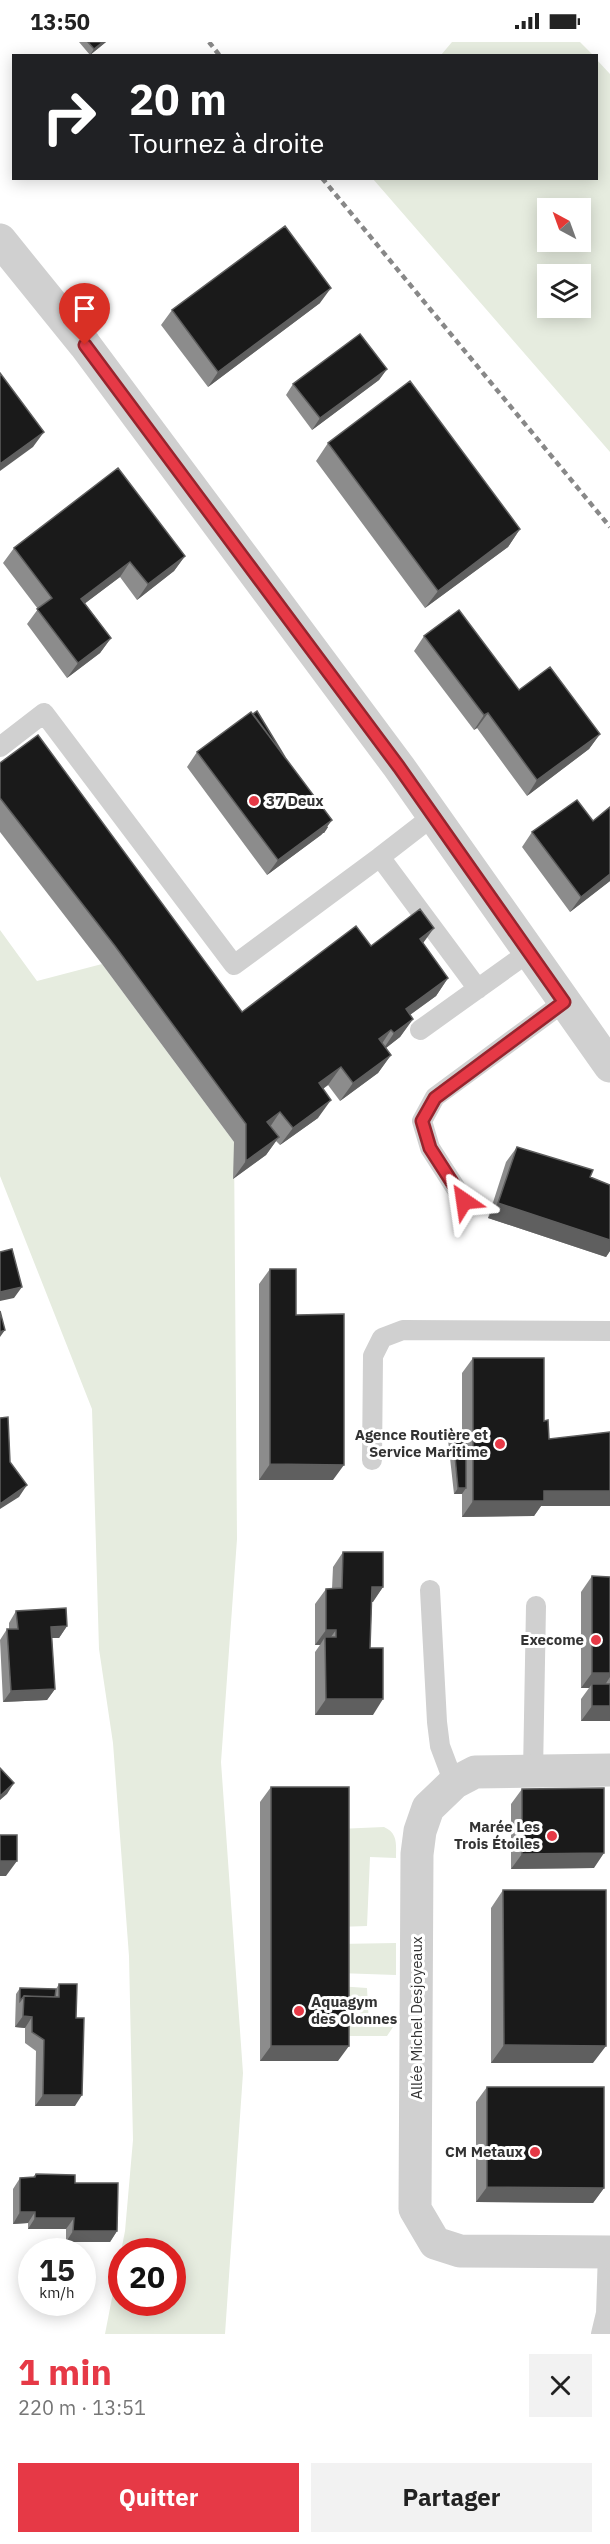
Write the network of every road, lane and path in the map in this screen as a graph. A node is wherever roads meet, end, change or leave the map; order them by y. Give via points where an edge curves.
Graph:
1 (0, 240) edge
2 (0, 747) edge
3 (433, 816) junction
4 (380, 857) junction
5 (529, 952) junction
6 (477, 989) junction
7 (564, 1002) junction
8 (420, 1030) dead end
9 (610, 1066) edge
10 (464, 1201) dead end
11 (610, 1331) edge
12 (372, 1460) dead end
13 (430, 1590) dead end
14 (536, 1606) dead end
15 (610, 1770) edge
16 (533, 1772) junction
17 (454, 1783) junction
18 (609, 2252) edge
19 (601, 2334) edge

1 - 3 street via 85,345
2 - 4 lane via 44,713 234,965
3 - 4 lane
3 - 5 street
4 - 6 lane
5 - 6 lane
5 - 7 street
6 - 8 lane
7 - 9 street
7 - 10 lane via 435,1098 422,1121 430,1148
11 - 12 lane via 403,1330 382,1338 373,1356
13 - 17 lane via 437,1722 440,1746
14 - 16 lane
15 - 16 street, Allée Michel Desjoyeaux
16 - 17 street, Allée Michel Desjoyeaux via 475,1772
17 - 18 street, Allée Michel Desjoyeaux via 428,1809 417,1854 415,2209 435,2242 460,2251
18 - 19 lane

